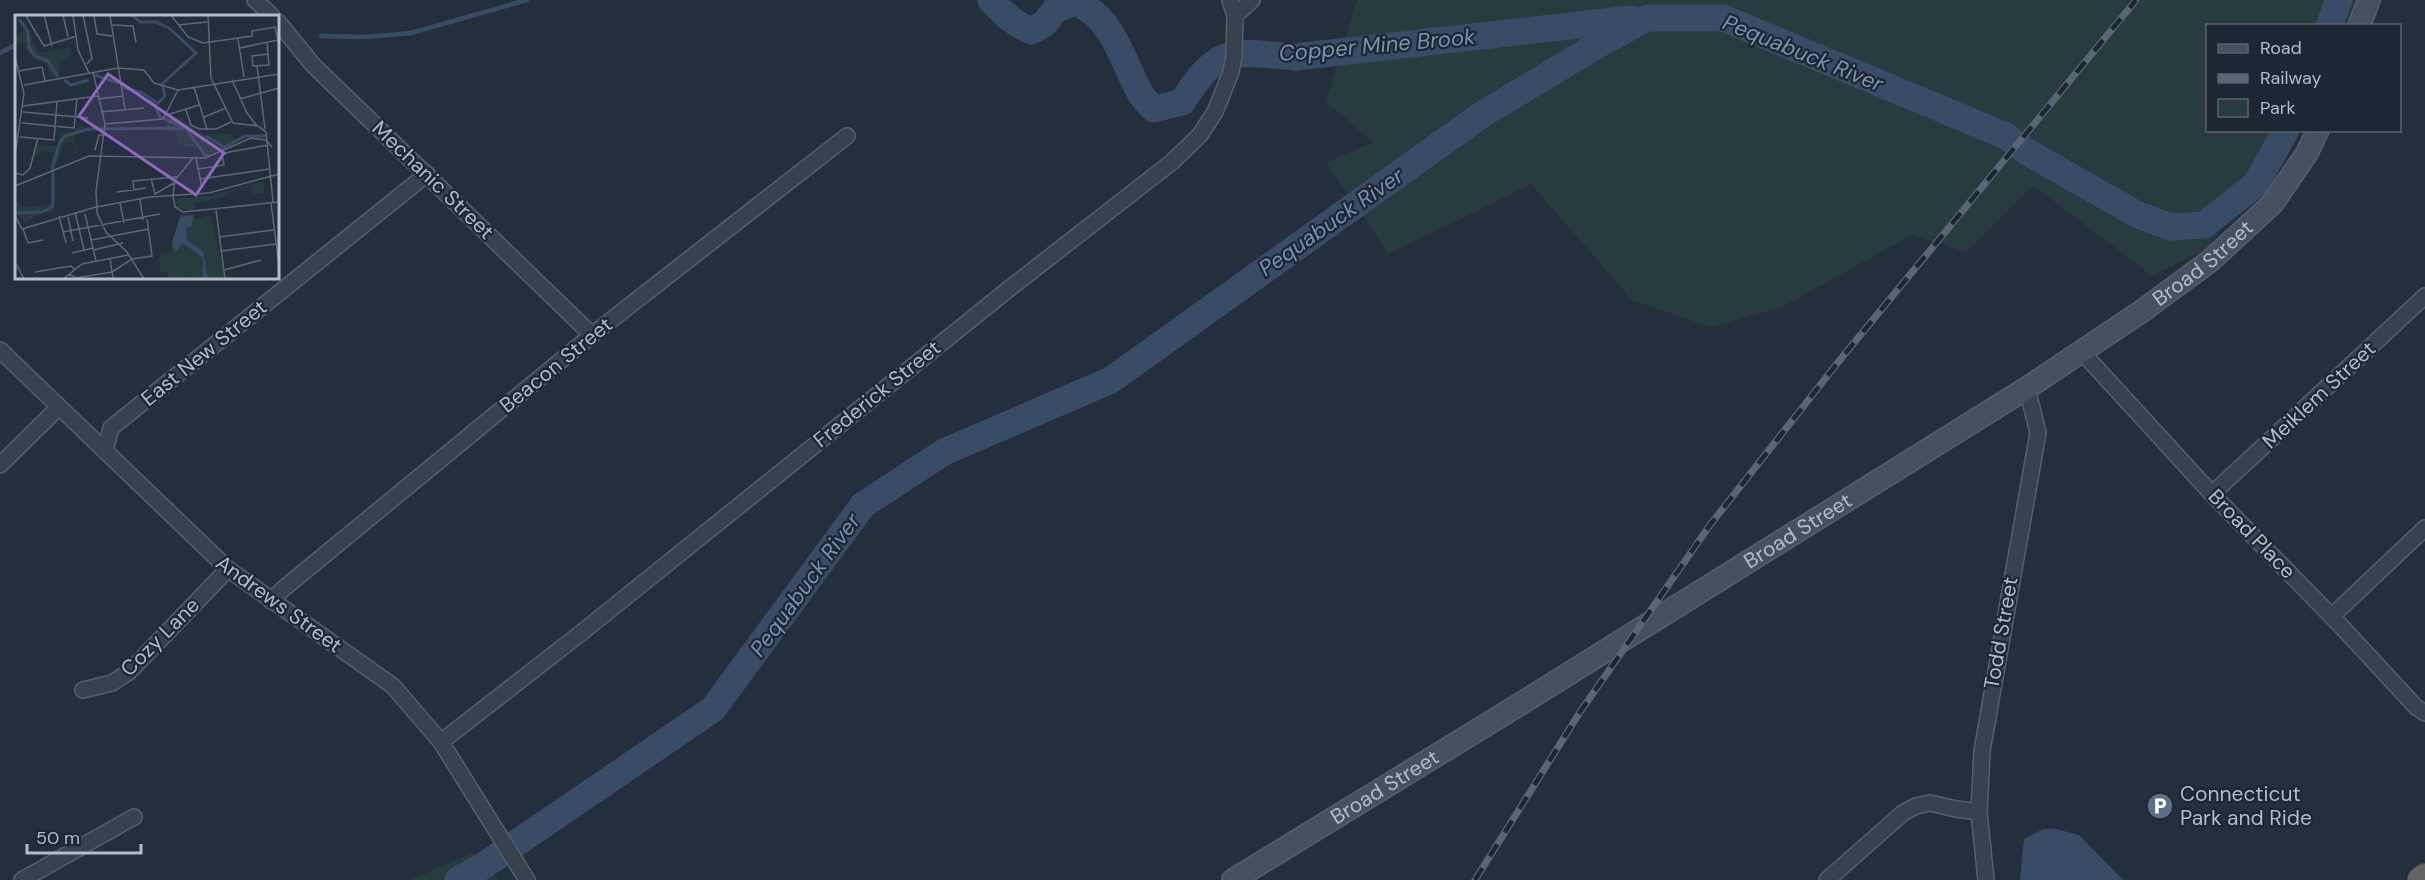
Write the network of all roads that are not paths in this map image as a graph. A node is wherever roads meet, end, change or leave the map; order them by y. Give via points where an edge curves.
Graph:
1 (255, 0) edge
2 (1230, 0) edge
3 (1252, 0) edge
4 (2369, 0) edge
5 (271, 15) edge
6 (1235, 16) junction
7 (279, 23) edge
8 (2361, 24) edge
9 (2317, 132) edge
10 (847, 136) dead end
11 (427, 174) junction
12 (2425, 296) edge
13 (592, 335) junction
14 (0, 350) edge
15 (2082, 352) junction
16 (2026, 388) junction
17 (59, 407) junction
18 (105, 450) junction
19 (0, 465) edge
20 (2212, 494) junction
21 (2425, 528) edge
22 (228, 569) junction
23 (271, 601) junction
24 (2332, 616) junction
25 (83, 690) dead end
26 (2425, 713) edge
27 (441, 741) junction
28 (1979, 812) junction
29 (134, 817) dead end
30 (2425, 877) edge
31 (22, 880) edge
32 (527, 880) edge
33 (1233, 880) edge
34 (1827, 880) edge
35 (1986, 880) edge
36 (2421, 880) edge

1 - 5 street
2 - 6 street, Frederick Street
3 - 6 street
4 - 8 main road
6 - 27 street, Frederick Street via 1231,72 1215,112 1200,135 1172,162
7 - 11 street, Mechanic Street via 313,65
9 - 15 main road, Broad Street via 2273,203 2218,254
10 - 13 street, Beacon Street
11 - 13 street, Mechanic Street
11 - 18 street, East New Street via 111,428
12 - 20 street, Meiklem Street
13 - 23 street, Beacon Street
14 - 17 street, Andrews Street
15 - 16 main road, Broad Street
15 - 20 street, Broad Place
16 - 28 street, Todd Street via 2038,433 1988,706
16 - 33 main road, Broad Street
17 - 18 street, Andrews Street
17 - 19 street
18 - 22 street, Andrews Street
20 - 24 street, Broad Place
21 - 24 street
22 - 23 street, Andrews Street
22 - 25 street, Cozy Lane via 129,672 112,683
23 - 27 street, Andrews Street via 393,686
24 - 26 street, Broad Place
27 - 32 street, Andrews Street
28 - 34 street via 1930,803 1916,806
28 - 35 street, Todd Street
29 - 31 street
30 - 36 highway

